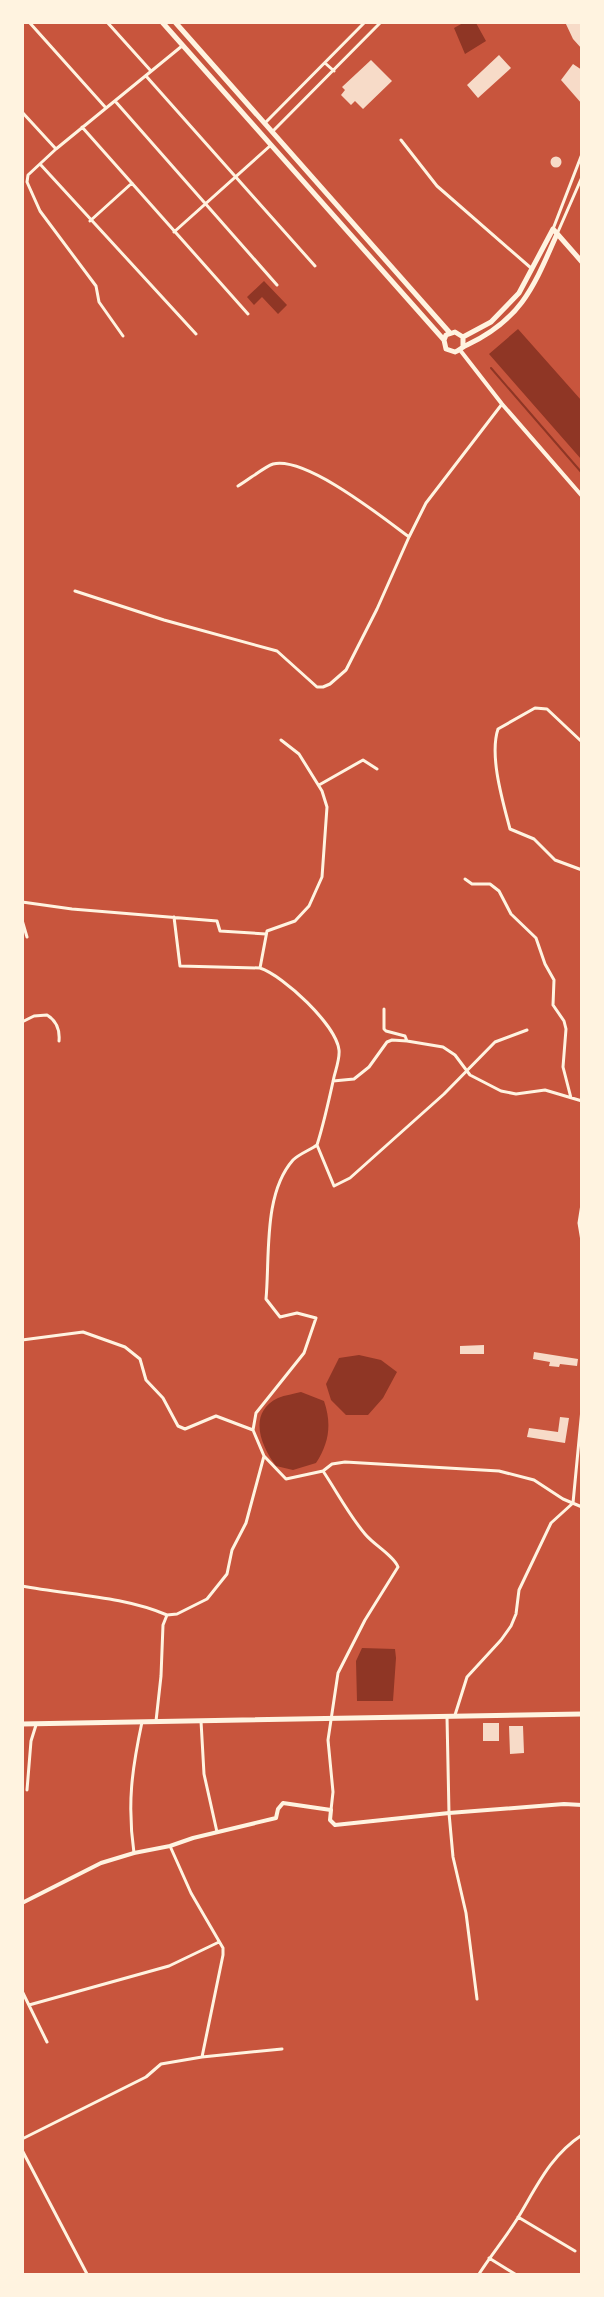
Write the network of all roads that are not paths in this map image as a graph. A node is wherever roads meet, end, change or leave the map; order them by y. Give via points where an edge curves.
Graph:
1 (29, 22) edge
2 (107, 22) edge
3 (162, 22) edge
4 (175, 22) edge
5 (365, 22) edge
6 (381, 22) edge
7 (183, 46) junction
8 (325, 63) junction
9 (334, 70) junction
10 (151, 72) junction
11 (146, 76) junction
12 (115, 101) junction
13 (106, 108) junction
14 (22, 112) edge
15 (264, 124) junction
16 (82, 127) junction
17 (271, 132) junction
18 (400, 140) dead end
19 (272, 145) junction
20 (56, 149) junction
21 (582, 154) edge
22 (40, 164) junction
23 (236, 176) junction
24 (582, 177) edge
25 (132, 183) junction
26 (204, 204) junction
27 (90, 221) junction
28 (555, 231) junction
29 (174, 232) junction
30 (385, 260) junction
31 (582, 262) edge
32 (315, 266) dead end
33 (378, 266) junction
34 (532, 269) junction
35 (277, 285) dead end
36 (248, 314) dead end
37 (450, 333) junction
38 (196, 334) dead end
39 (123, 336) dead end
40 (463, 337) junction
41 (444, 340) junction
42 (461, 348) junction
43 (502, 404) junction
44 (238, 486) dead end
45 (582, 496) edge
46 (409, 537) junction
47 (75, 591) dead end
48 (281, 740) dead end
49 (582, 742) edge
50 (377, 769) dead end
51 (319, 785) junction
52 (582, 870) edge
53 (465, 879) dead end
54 (22, 902) edge
55 (174, 917) junction
56 (22, 920) edge
57 (266, 934) junction
58 (27, 937) dead end
59 (260, 968) junction
60 (384, 1009) dead end
61 (22, 1022) edge
62 (527, 1030) dead end
63 (59, 1041) dead end
64 (407, 1041) junction
65 (466, 1072) junction
66 (333, 1081) junction
67 (571, 1098) junction
68 (582, 1101) edge
69 (317, 1145) junction
70 (582, 1204) edge
71 (582, 1240) edge
72 (22, 1340) edge
73 (582, 1409) edge
74 (253, 1430) junction
75 (264, 1456) junction
76 (323, 1471) junction
77 (573, 1503) junction
78 (582, 1507) edge
79 (22, 1586) edge
80 (167, 1615) junction
81 (582, 1714) edge
82 (447, 1717) junction
83 (454, 1717) junction
84 (331, 1719) junction
85 (156, 1721) junction
86 (201, 1721) junction
87 (142, 1722) junction
88 (22, 1724) edge
89 (36, 1724) junction
90 (27, 1790) dead end
91 (582, 1804) edge
92 (331, 1810) junction
93 (449, 1812) junction
94 (217, 1832) junction
95 (170, 1846) junction
96 (134, 1853) junction
97 (22, 1903) edge
98 (219, 1942) junction
99 (22, 1991) edge
100 (477, 1999) dead end
101 (29, 2005) junction
102 (47, 2042) dead end
103 (282, 2049) dead end
104 (202, 2057) junction
105 (582, 2134) edge
106 (22, 2139) edge
107 (22, 2150) edge
108 (518, 2217) junction
109 (575, 2251) dead end
110 (489, 2258) junction
111 (87, 2274) edge
112 (479, 2274) edge
113 (515, 2274) edge

1 - 13 street
2 - 10 street
3 - 7 main road
4 - 15 main road
5 - 8 street
6 - 9 street
7 - 10 street
7 - 19 main road
8 - 9 street
8 - 15 street
9 - 17 street
10 - 11 street
11 - 12 street
11 - 23 street
12 - 13 street
12 - 26 street
13 - 16 street
14 - 20 street
15 - 17 main road
16 - 20 street
16 - 25 street
17 - 30 main road
18 - 34 street via 437,186
19 - 23 street
19 - 33 main road
20 - 22 street
21 - 28 street
22 - 27 street
22 - 39 street via 28,175 27,182 40,211 96,286 99,302
23 - 26 street
23 - 32 street
24 - 28 street
25 - 27 street
25 - 29 street
26 - 29 street
26 - 35 street
27 - 38 street
28 - 31 main road
28 - 34 main road
28 - 42 main road via 527,297 484,337
29 - 36 street
30 - 33 main road
30 - 37 main road
33 - 41 main road
34 - 40 main road via 505,309 491,322
37 - 40 main road
37 - 41 main road
40 - 42 main road
41 - 42 main road via 450,351
42 - 43 street
43 - 45 street
43 - 46 street via 426,503
44 - 46 street via 274,464 302,467 339,487
46 - 47 street via 346,670 323,687 318,687 277,651
48 - 51 street via 299,754
49 - 52 street via 547,709 535,708 498,729 494,741 510,829 534,839 555,860
50 - 51 street via 363,760
51 - 57 street via 327,807 322,877 309,906 295,921
53 - 67 street via 472,884 490,884 499,891 511,914 536,938 554,980 554,1005 566,1029 563,1068
54 - 55 street
55 - 57 street via 217,921 220,931
55 - 59 street via 180,966
56 - 58 street
57 - 59 street
59 - 66 street via 302,994 337,1040 339,1052
60 - 64 street via 384,1029 405,1036
61 - 63 street via 47,1015 57,1024
62 - 65 street via 495,1042
64 - 65 street via 443,1047 455,1055
64 - 66 street via 387,1042 369,1067 354,1078
65 - 67 street via 501,1091 516,1094 545,1090
65 - 69 street via 350,1178 334,1186
66 - 69 street
67 - 68 street
69 - 74 street via 294,1159 274,1199 266,1299 280,1317 297,1313 316,1318 304,1353 256,1413
70 - 71 street
72 - 74 street via 83,1332 126,1347 140,1359 146,1380 163,1398 178,1426 184,1429 216,1416
73 - 77 street
74 - 75 street
75 - 76 street via 286,1479
75 - 80 street via 227,1574 207,1599
76 - 77 street via 332,1464 345,1462 499,1471 534,1480
76 - 84 street via 363,1533 398,1567 338,1673
77 - 78 street
77 - 83 street via 551,1523 519,1590 511,1626 467,1677
79 - 80 street via 122,1602
80 - 85 street
81 - 83 main road
82 - 83 main road
82 - 84 main road
82 - 93 street
84 - 86 main road
84 - 92 street
85 - 86 main road
85 - 87 main road
86 - 94 street via 204,1774
87 - 89 main road
87 - 96 street via 129,1799
88 - 89 main road
89 - 90 street
91 - 93 street
92 - 93 street via 330,1820 335,1825
92 - 94 street via 283,1803 276,1818
93 - 100 street
94 - 95 street
95 - 96 street
95 - 98 street
96 - 97 street via 101,1863
98 - 101 street via 169,1966
98 - 104 street via 223,1955
99 - 101 street
101 - 102 street
103 - 104 street
104 - 106 street via 161,2064 147,2077
105 - 108 street via 536,2182
107 - 111 street
108 - 109 street
108 - 110 street
110 - 112 street
110 - 113 street

